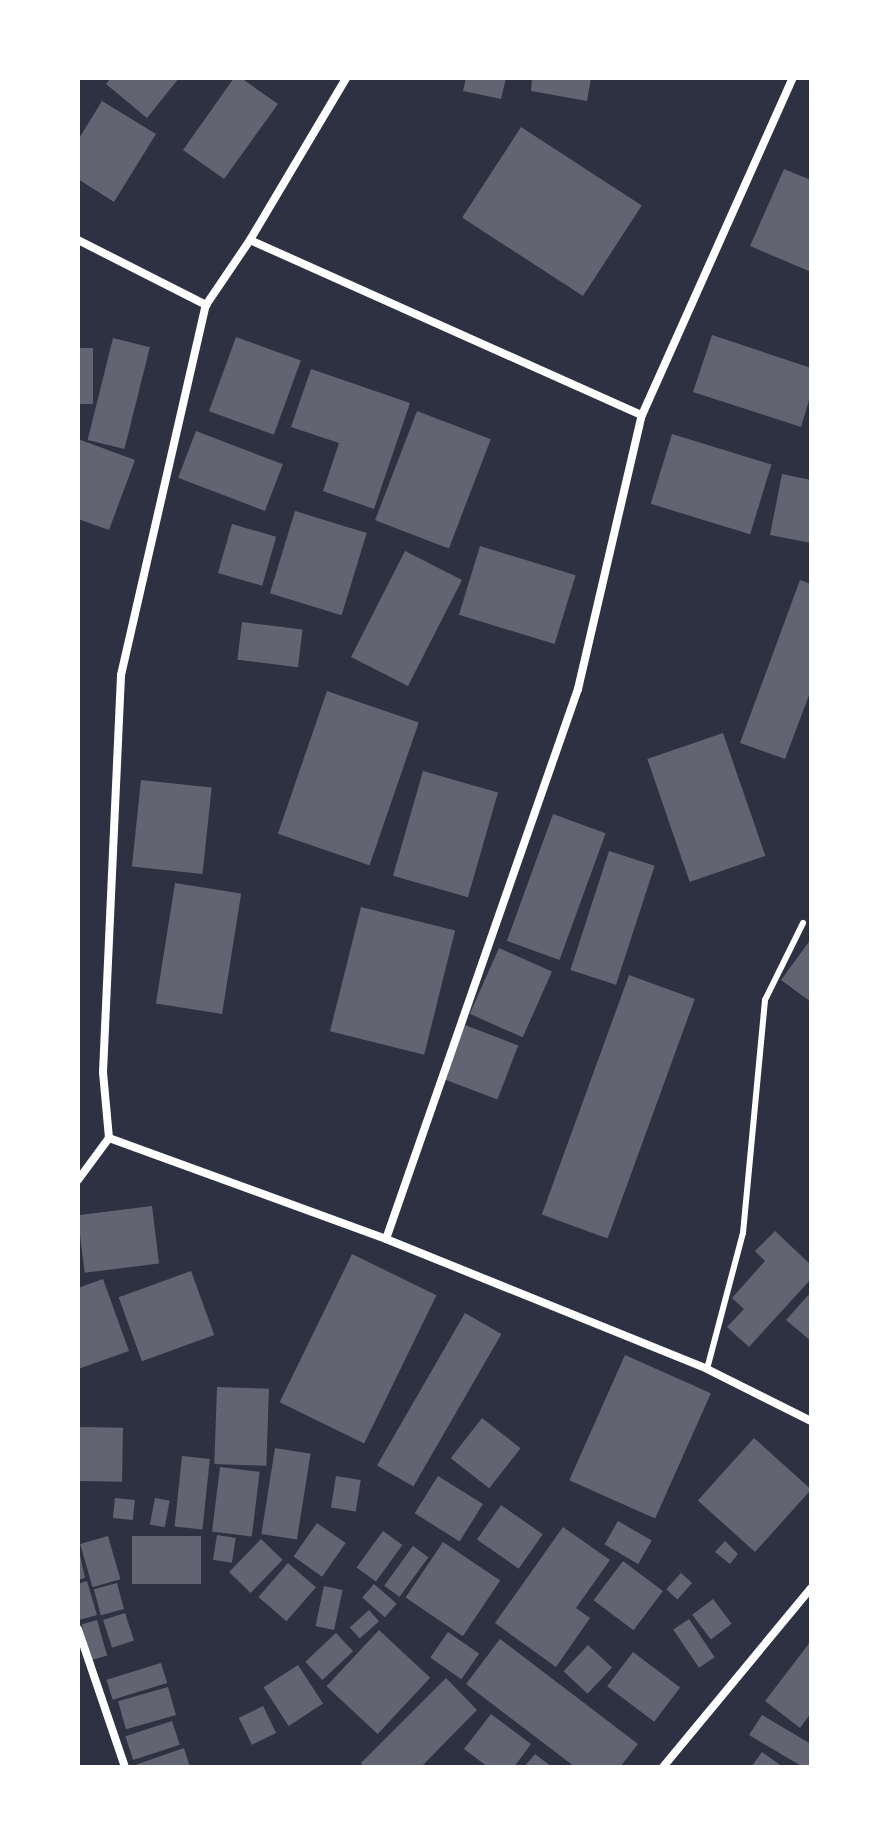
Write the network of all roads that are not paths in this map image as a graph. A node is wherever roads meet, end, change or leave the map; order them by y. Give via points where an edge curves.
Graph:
1 (346, 78) edge
2 (793, 78) edge
3 (78, 240) edge
4 (250, 240) junction
5 (206, 305) junction
6 (642, 415) junction
7 (803, 923) dead end
8 (109, 1138) junction
9 (78, 1180) edge
10 (386, 1239) junction
11 (707, 1369) junction
12 (811, 1421) edge
13 (811, 1588) edge
14 (78, 1629) edge
15 (125, 1767) edge
16 (663, 1767) edge

1 - 4 street
2 - 6 street
3 - 5 street
4 - 5 street
4 - 6 street
5 - 8 street via 121,675 103,1072
6 - 10 street via 578,689
7 - 11 lane via 765,1000 743,1233
8 - 9 street
8 - 10 street
10 - 11 street
11 - 12 street
13 - 16 street
14 - 15 street

